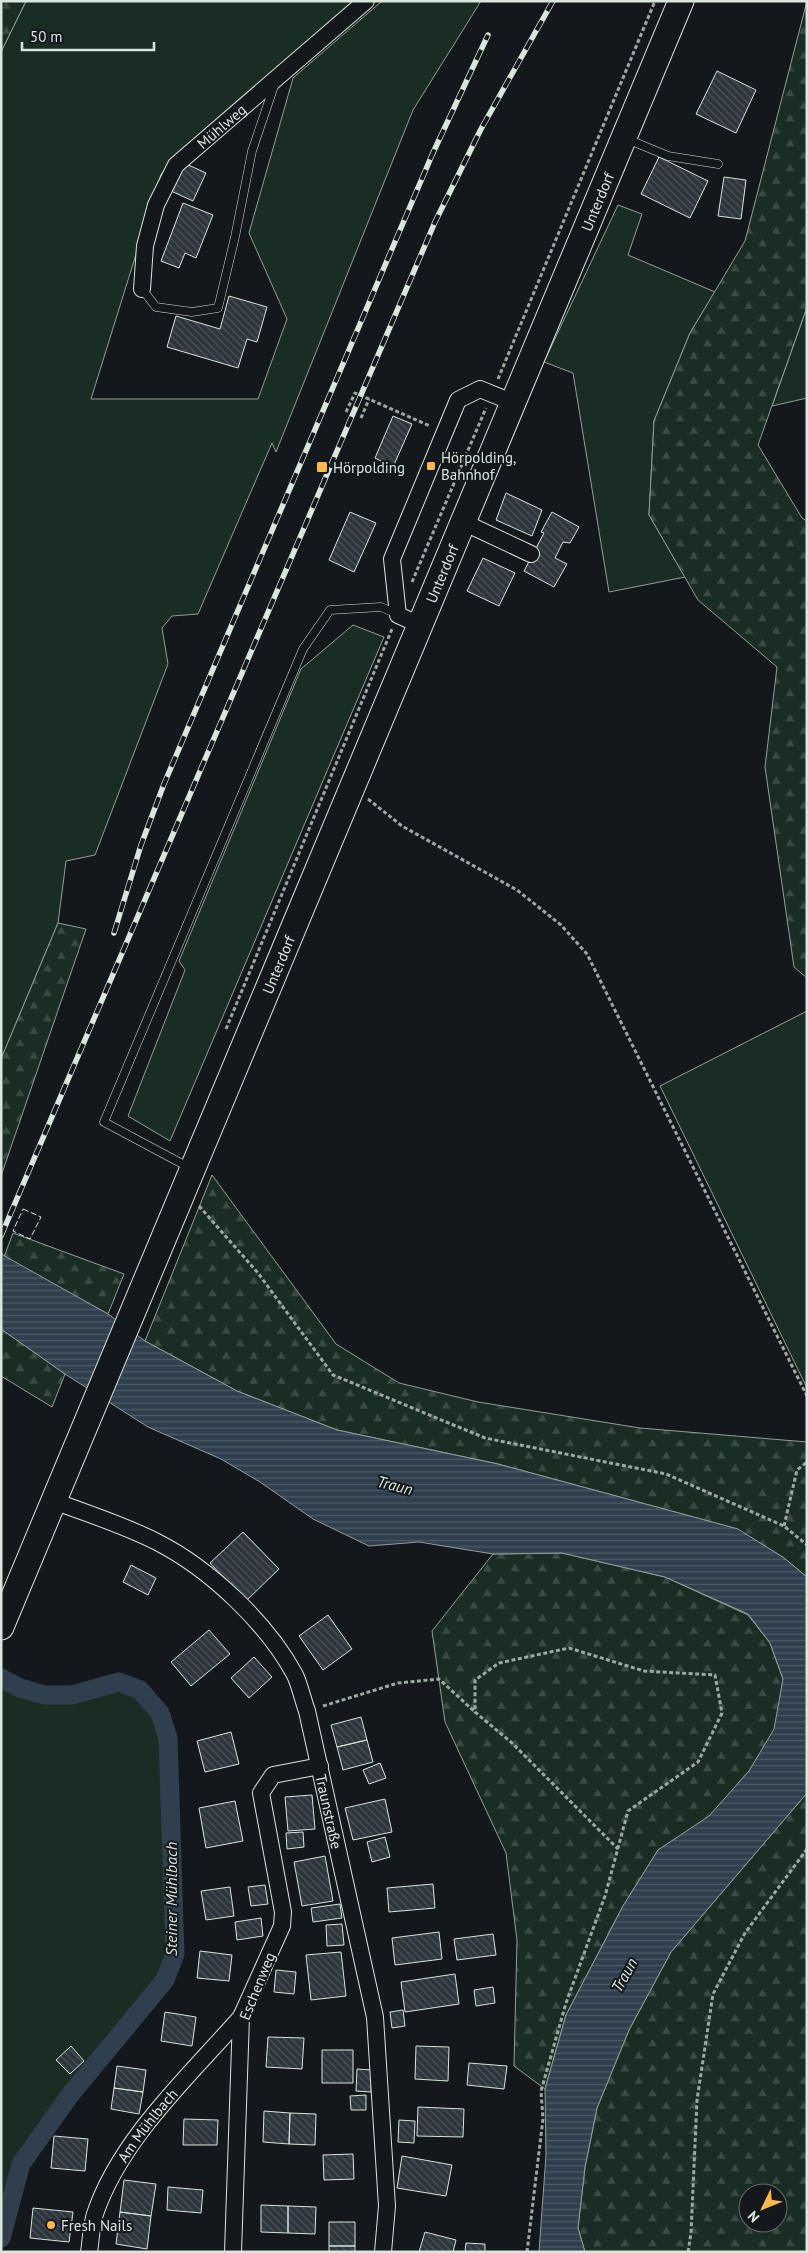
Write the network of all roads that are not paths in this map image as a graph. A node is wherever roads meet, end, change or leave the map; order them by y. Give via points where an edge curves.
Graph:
1 (366, 1) edge
2 (682, 1) edge
3 (277, 79) junction
4 (625, 138) junction
5 (718, 164) dead end
6 (142, 289) joint
7 (503, 398) junction
8 (465, 523) junction
9 (531, 554) dead end
10 (409, 620) junction
11 (188, 1179) junction
12 (54, 1501) junction
13 (1, 1627) edge
14 (320, 1766) junction
15 (241, 2017) junction
16 (89, 2252) edge
17 (233, 2252) edge
18 (384, 2252) edge

1 - 3 street, Mühlweg
2 - 4 main road, Unterdorf
3 - 6 street, Mühlweg via 176,165 156,205 144,246
3 - 6 lane via 252,152 218,308 192,312 156,307
4 - 5 lane via 668,156
4 - 7 main road, Unterdorf
7 - 8 main road, Unterdorf
7 - 10 street, Unterdorf via 480,389 458,400 392,559
8 - 9 street
8 - 10 main road, Unterdorf
10 - 11 main road, Unterdorf via 351,788
10 - 11 lane via 382,606 330,610 303,649 104,1122
11 - 12 main road, Unterdorf
12 - 13 main road, Unterdorf
12 - 14 street, Traunstraße via 157,1542 201,1570 236,1600 270,1636 296,1677
14 - 15 street, Eschenweg via 273,1775 261,1792 282,1926
14 - 18 street, Traunstraße via 375,2017 387,2206
15 - 16 street, Am Mühlbach via 138,2134 110,2181 95,2215
15 - 17 street, Eschenweg

